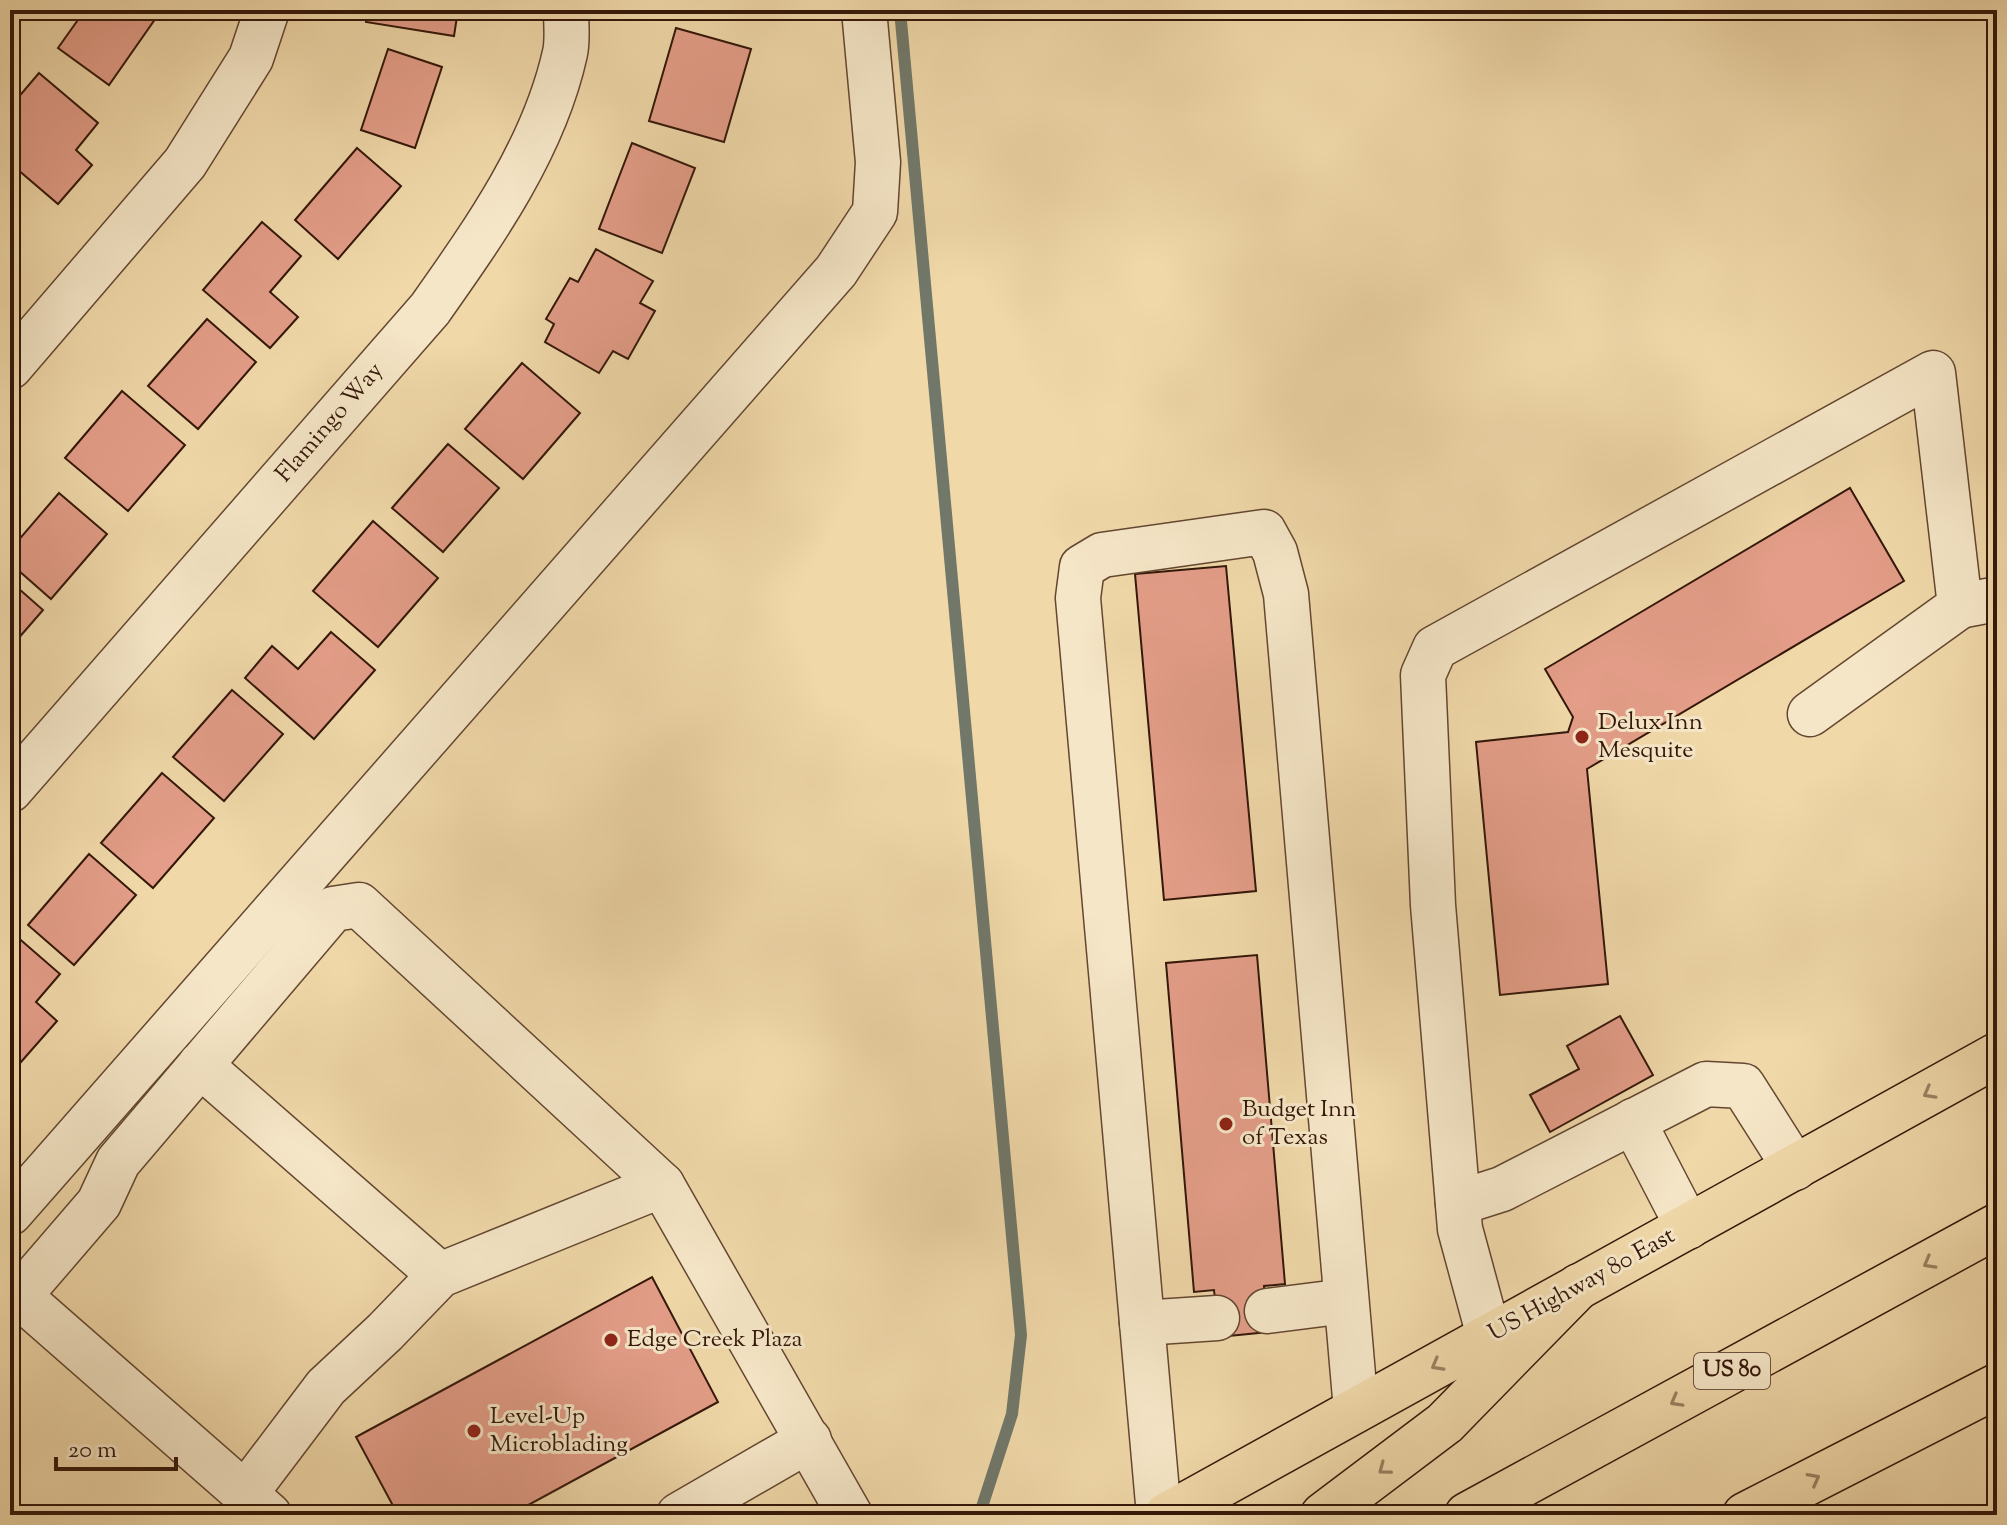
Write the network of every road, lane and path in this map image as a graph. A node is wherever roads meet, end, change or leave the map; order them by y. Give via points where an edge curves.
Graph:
1 (267, 10) edge
2 (566, 10) edge
3 (864, 10) edge
4 (10, 367) edge
5 (1978, 603) edge
6 (1810, 714) dead end
7 (10, 790) edge
8 (1997, 1055) edge
9 (200, 1065) junction
10 (1633, 1121) junction
11 (1795, 1168) junction
12 (662, 1185) junction
13 (1458, 1203) junction
14 (10, 1213) edge
15 (1997, 1226) edge
16 (1688, 1227) junction
17 (440, 1275) junction
18 (1579, 1286) junction
19 (15, 1292) edge
20 (1346, 1301) junction
21 (1267, 1311) dead end
22 (1217, 1318) dead end
23 (1142, 1323) junction
24 (1489, 1336) junction
25 (1997, 1386) edge
26 (1356, 1410) junction
27 (809, 1440) junction
28 (257, 1505) edge
29 (679, 1515) edge
30 (850, 1515) edge
31 (1159, 1515) edge
32 (1167, 1515) edge
33 (1323, 1515) edge
34 (1467, 1515) edge
35 (1745, 1515) edge

1 - 4 street via 251,58 185,163
2 - 7 street, Flamingo Way via 566,51 541,129 482,234 430,309
3 - 14 street via 878,162 875,212 836,271
5 - 6 street
5 - 13 street via 1933,373 1435,648 1423,675 1423,690 1433,905
8 -> 11 main road, US Highway 80 East
9 - 12 street via 333,909 359,905
9 - 17 street
9 - 19 street via 118,1162 99,1203
10 - 11 street via 1706,1084 1743,1086
10 - 13 street via 1502,1189
10 - 16 street
11 - 16 main road, US Highway 80 East
12 - 17 street
12 - 27 street
13 - 24 street
15 -> 34 main road, US 80
16 - 18 main road, US Highway 80 East
17 - 28 street via 326,1387
18 - 24 main road, US Highway 80 East
18 -> 33 main road via 1445,1423
19 - 28 street
20 - 21 street
20 - 23 street via 1286,594 1264,532 1102,555 1082,567 1078,598
20 - 26 street
22 - 23 street
23 - 31 street
24 -> 26 main road, US Highway 80 East
35 -> 25 main road
26 - 32 main road, US Highway 80 East
27 - 29 street
27 - 30 street

